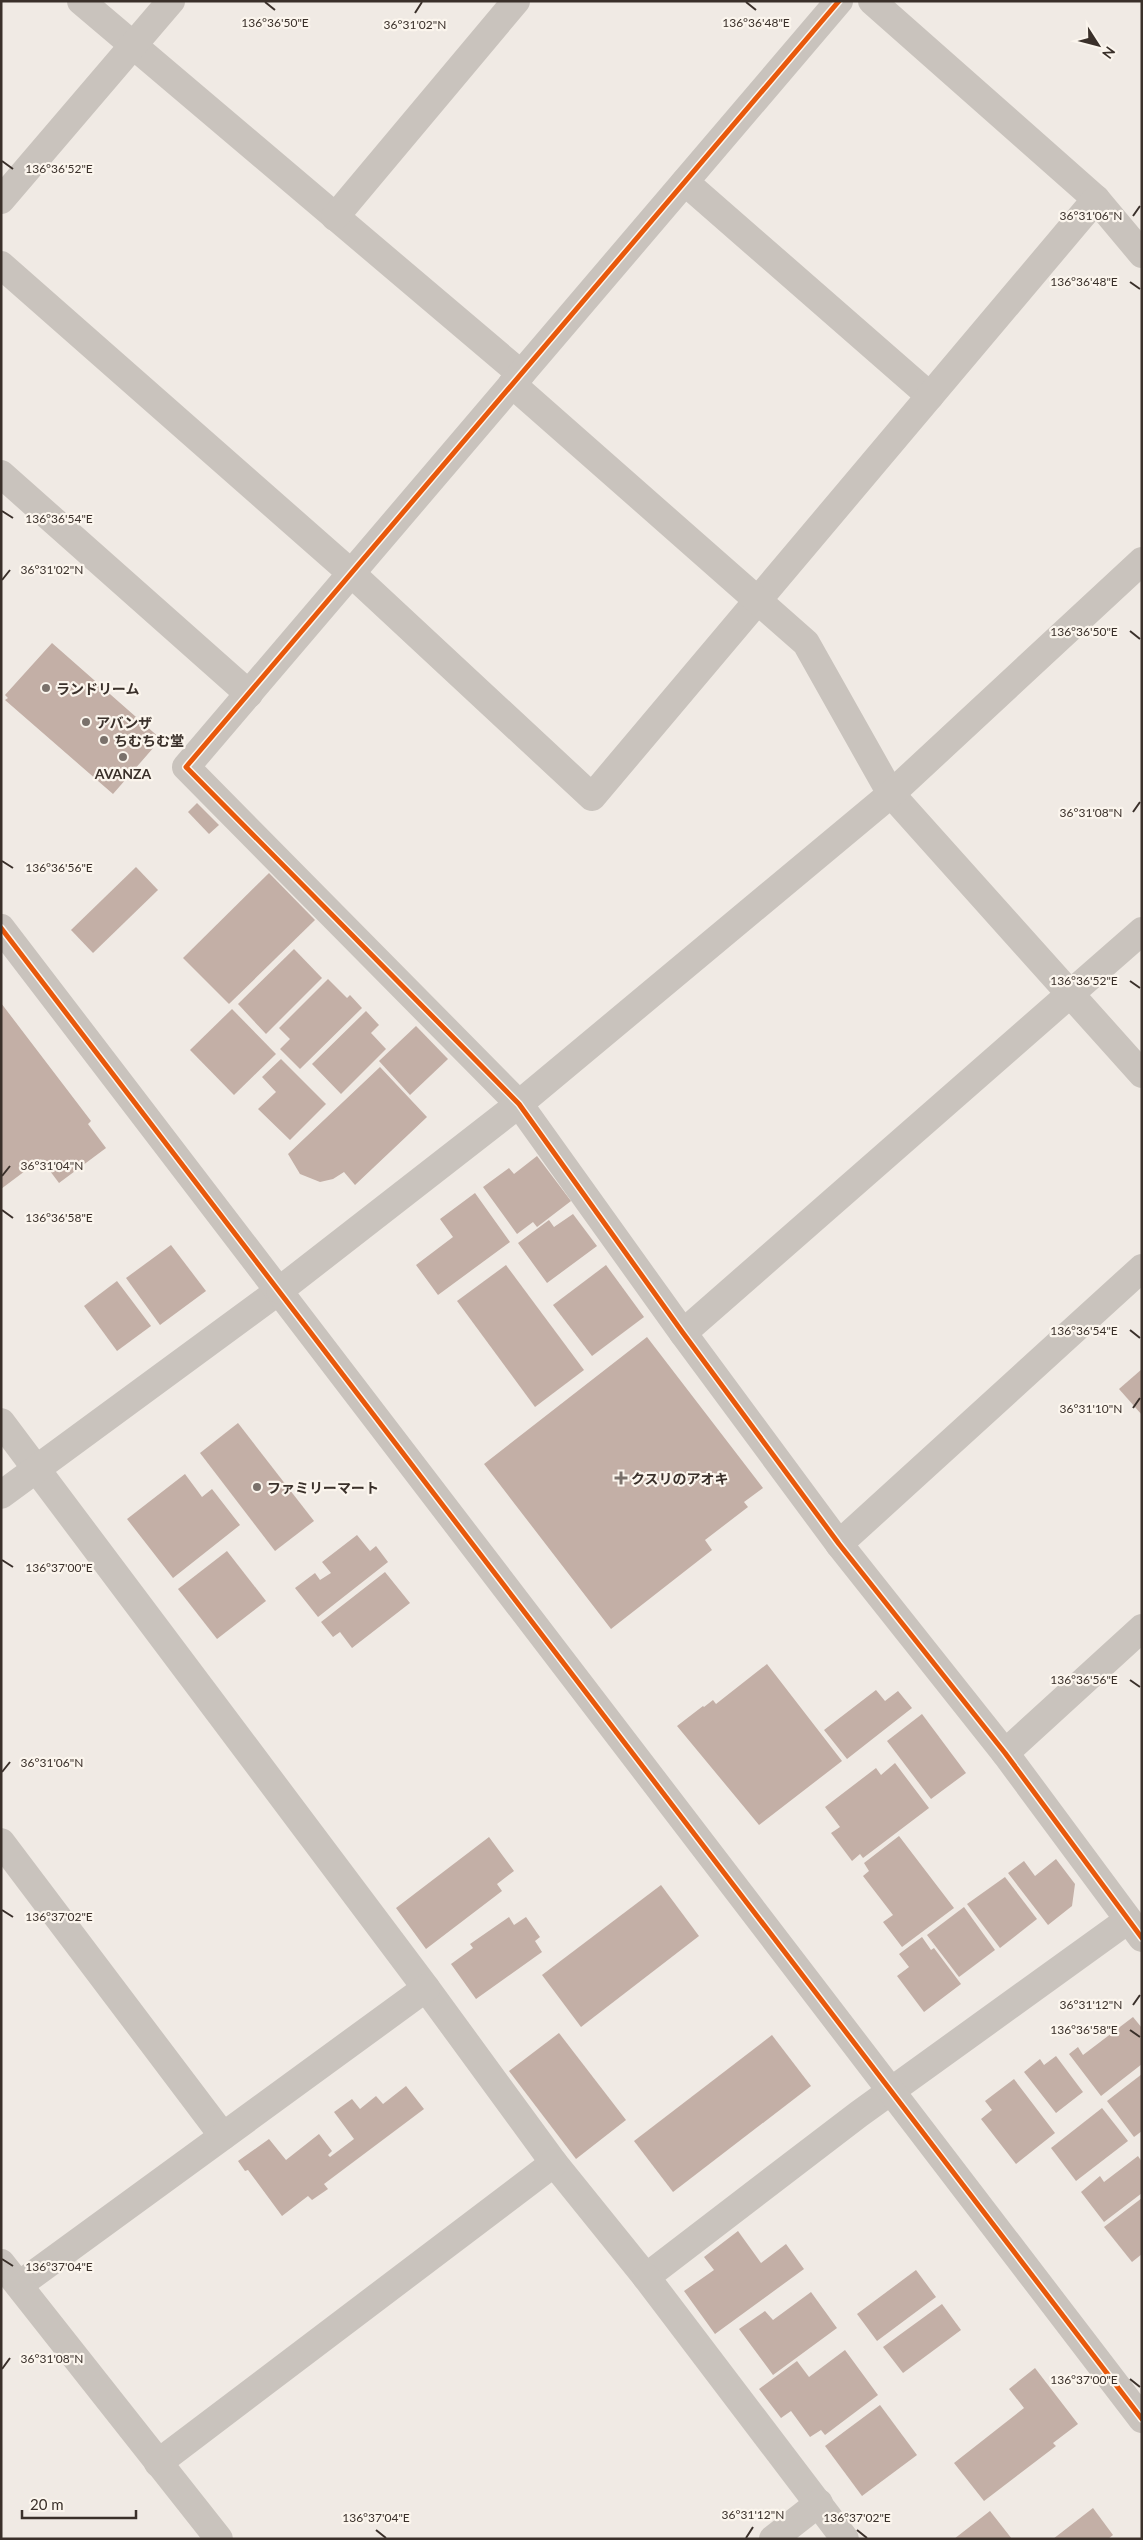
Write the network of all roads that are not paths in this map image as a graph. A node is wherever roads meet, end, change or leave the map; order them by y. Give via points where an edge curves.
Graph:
1 (80, 1) edge
2 (171, 1) edge
3 (516, 1) edge
4 (838, 1) edge
5 (872, 1) edge
6 (133, 46) junction
7 (685, 182) junction
8 (1096, 199) junction
9 (1, 200) edge
10 (335, 217) junction
11 (1142, 254) edge
12 (1, 265) edge
13 (516, 379) junction
14 (930, 396) junction
15 (1, 474) edge
16 (1142, 560) edge
17 (352, 573) junction
18 (758, 600) junction
19 (249, 694) junction
20 (891, 794) junction
21 (1, 928) edge
22 (1142, 931) edge
23 (1070, 994) junction
24 (1142, 1074) edge
25 (519, 1104) junction
26 (1142, 1268) edge
27 (280, 1290) junction
28 (683, 1333) junction
29 (1, 1422) edge
30 (37, 1468) junction
31 (1, 1495) edge
32 (839, 1544) junction
33 (1142, 1628) edge
34 (1005, 1753) junction
35 (1, 1842) edge
36 (1135, 1929) edge
37 (426, 1988) junction
38 (891, 2090) junction
39 (223, 2136) junction
40 (554, 2163) junction
41 (1, 2263) edge
42 (646, 2277) junction
43 (18, 2285) junction
44 (1142, 2419) edge
45 (158, 2463) junction
46 (819, 2503) junction
47 (219, 2539) edge
48 (773, 2539) edge
49 (845, 2539) edge

1 - 6 street
2 - 6 street
3 - 10 street
4 - 7 street
5 - 8 street
6 - 9 street
6 - 10 street
7 - 13 street
7 - 14 street
8 - 11 street
8 - 14 street
10 - 13 street
12 - 17 street
13 - 17 street
13 - 18 street
14 - 18 street
15 - 19 street
16 - 20 street
17 - 18 street via 592,797
17 - 19 street
18 - 20 street via 806,643
19 - 25 street via 186,768
20 - 23 street
20 - 25 street
21 - 27 street
22 - 23 street
23 - 24 street
23 - 28 street
25 - 27 street
25 - 28 street
26 - 32 street
27 - 30 street
27 - 38 street
28 - 32 street
29 - 30 street
30 - 31 street
30 - 37 street
32 - 34 street
33 - 34 street
34 - 36 street
35 - 39 street
36 - 38 street
37 - 39 street
37 - 40 street
38 - 42 street
38 - 44 street
39 - 43 street
40 - 42 street
40 - 45 street
41 - 43 street
42 - 46 street
43 - 45 street
45 - 47 street
46 - 48 street
46 - 49 street

